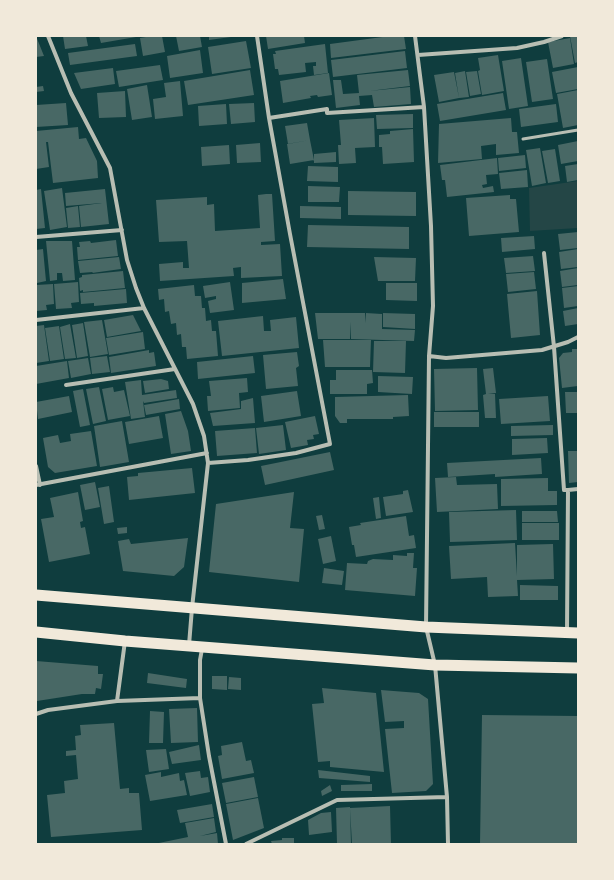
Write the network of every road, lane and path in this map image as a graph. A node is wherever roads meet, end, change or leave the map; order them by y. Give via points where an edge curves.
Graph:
1 (48, 36) edge
2 (257, 36) edge
3 (415, 36) edge
4 (562, 36) edge
5 (418, 55) junction
6 (424, 107) junction
7 (269, 118) junction
8 (578, 130) edge
9 (523, 139) dead end
10 (122, 230) junction
11 (36, 237) edge
12 (544, 253) dead end
13 (144, 308) junction
14 (36, 320) edge
15 (578, 337) edge
16 (554, 347) junction
17 (429, 356) junction
18 (175, 369) junction
19 (66, 385) dead end
20 (207, 453) junction
21 (208, 463) junction
22 (36, 466) edge
23 (38, 485) edge
24 (578, 489) edge
25 (568, 490) junction
26 (36, 595) edge
27 (192, 608) junction
28 (426, 627) junction
29 (36, 632) edge
30 (572, 632) edge
31 (125, 641) junction
32 (189, 645) junction
33 (202, 646) junction
34 (435, 665) junction
35 (578, 668) edge
36 (200, 698) junction
37 (117, 701) junction
38 (36, 714) edge
39 (447, 797) junction
40 (226, 844) edge
41 (246, 844) edge
42 (448, 844) edge

1 - 10 street via 71,93 110,168
2 - 7 street
3 - 5 street
4 - 5 street via 517,48
5 - 6 street
6 - 7 street via 327,113 327,109
6 - 17 street via 433,306
7 - 21 street via 330,444 296,453
8 - 9 lane
10 - 11 street
10 - 13 street via 127,260
12 - 16 street
13 - 14 street
13 - 18 street
15 - 16 street
16 - 17 street via 446,358
16 - 25 street via 564,490
17 - 28 street
18 - 19 street
18 - 20 street via 193,404
20 - 21 street
20 - 23 street
21 - 27 street
22 - 23 street
24 - 25 street
25 - 30 street
26 - 27 highway
27 - 28 highway
27 - 32 street
28 - 30 highway
28 - 34 street
29 - 31 highway
31 - 32 highway
31 - 37 street
32 - 33 highway
33 - 34 highway
33 - 36 street
34 - 35 highway
34 - 39 street
36 - 37 street
36 - 40 street
37 - 38 street via 48,710
39 - 41 street via 337,800
39 - 42 street

